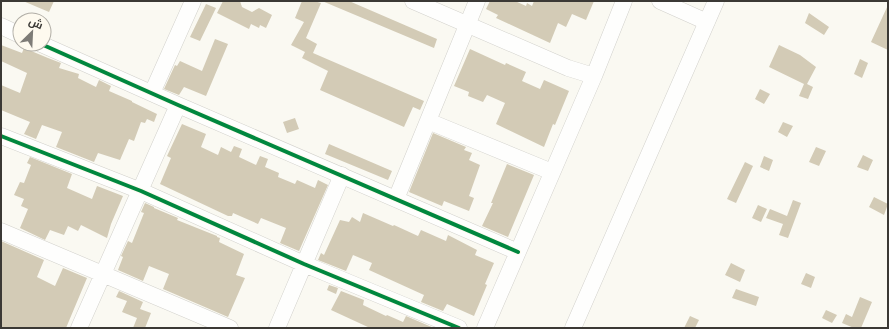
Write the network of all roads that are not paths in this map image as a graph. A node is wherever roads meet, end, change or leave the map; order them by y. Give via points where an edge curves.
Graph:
1 (193, 1) edge
2 (413, 1) edge
3 (477, 1) edge
4 (624, 1) edge
5 (660, 1) edge
6 (716, 1) edge
7 (707, 22) junction
8 (467, 25) junction
9 (1, 26) edge
10 (12, 31) edge
11 (52, 49) edge
12 (594, 76) junction
13 (152, 93) junction
14 (178, 105) junction
15 (428, 120) junction
16 (1, 136) edge
17 (552, 172) junction
18 (342, 176) junction
19 (141, 191) junction
20 (396, 198) junction
21 (1, 231) edge
22 (518, 252) junction
23 (304, 264) junction
24 (104, 274) junction
25 (79, 328) edge
26 (230, 328) edge
27 (277, 328) edge
28 (459, 328) edge
29 (485, 328) edge
30 (573, 328) edge

1 - 13 street
2 - 8 street
3 - 8 street
4 - 12 street
5 - 7 street
6 - 7 street
7 - 30 street
8 - 12 street via 568,68
8 - 15 street
9 - 10 street
11 - 13 street
12 - 17 street
13 - 14 street
14 - 18 street
14 - 19 street
15 - 17 street
15 - 20 street
16 - 19 street
17 - 22 street
18 - 20 street
18 - 23 street
19 - 23 street
19 - 24 street
20 - 22 street
21 - 24 street
22 - 29 street
23 - 27 street
23 - 28 street
24 - 25 street
24 - 26 street

